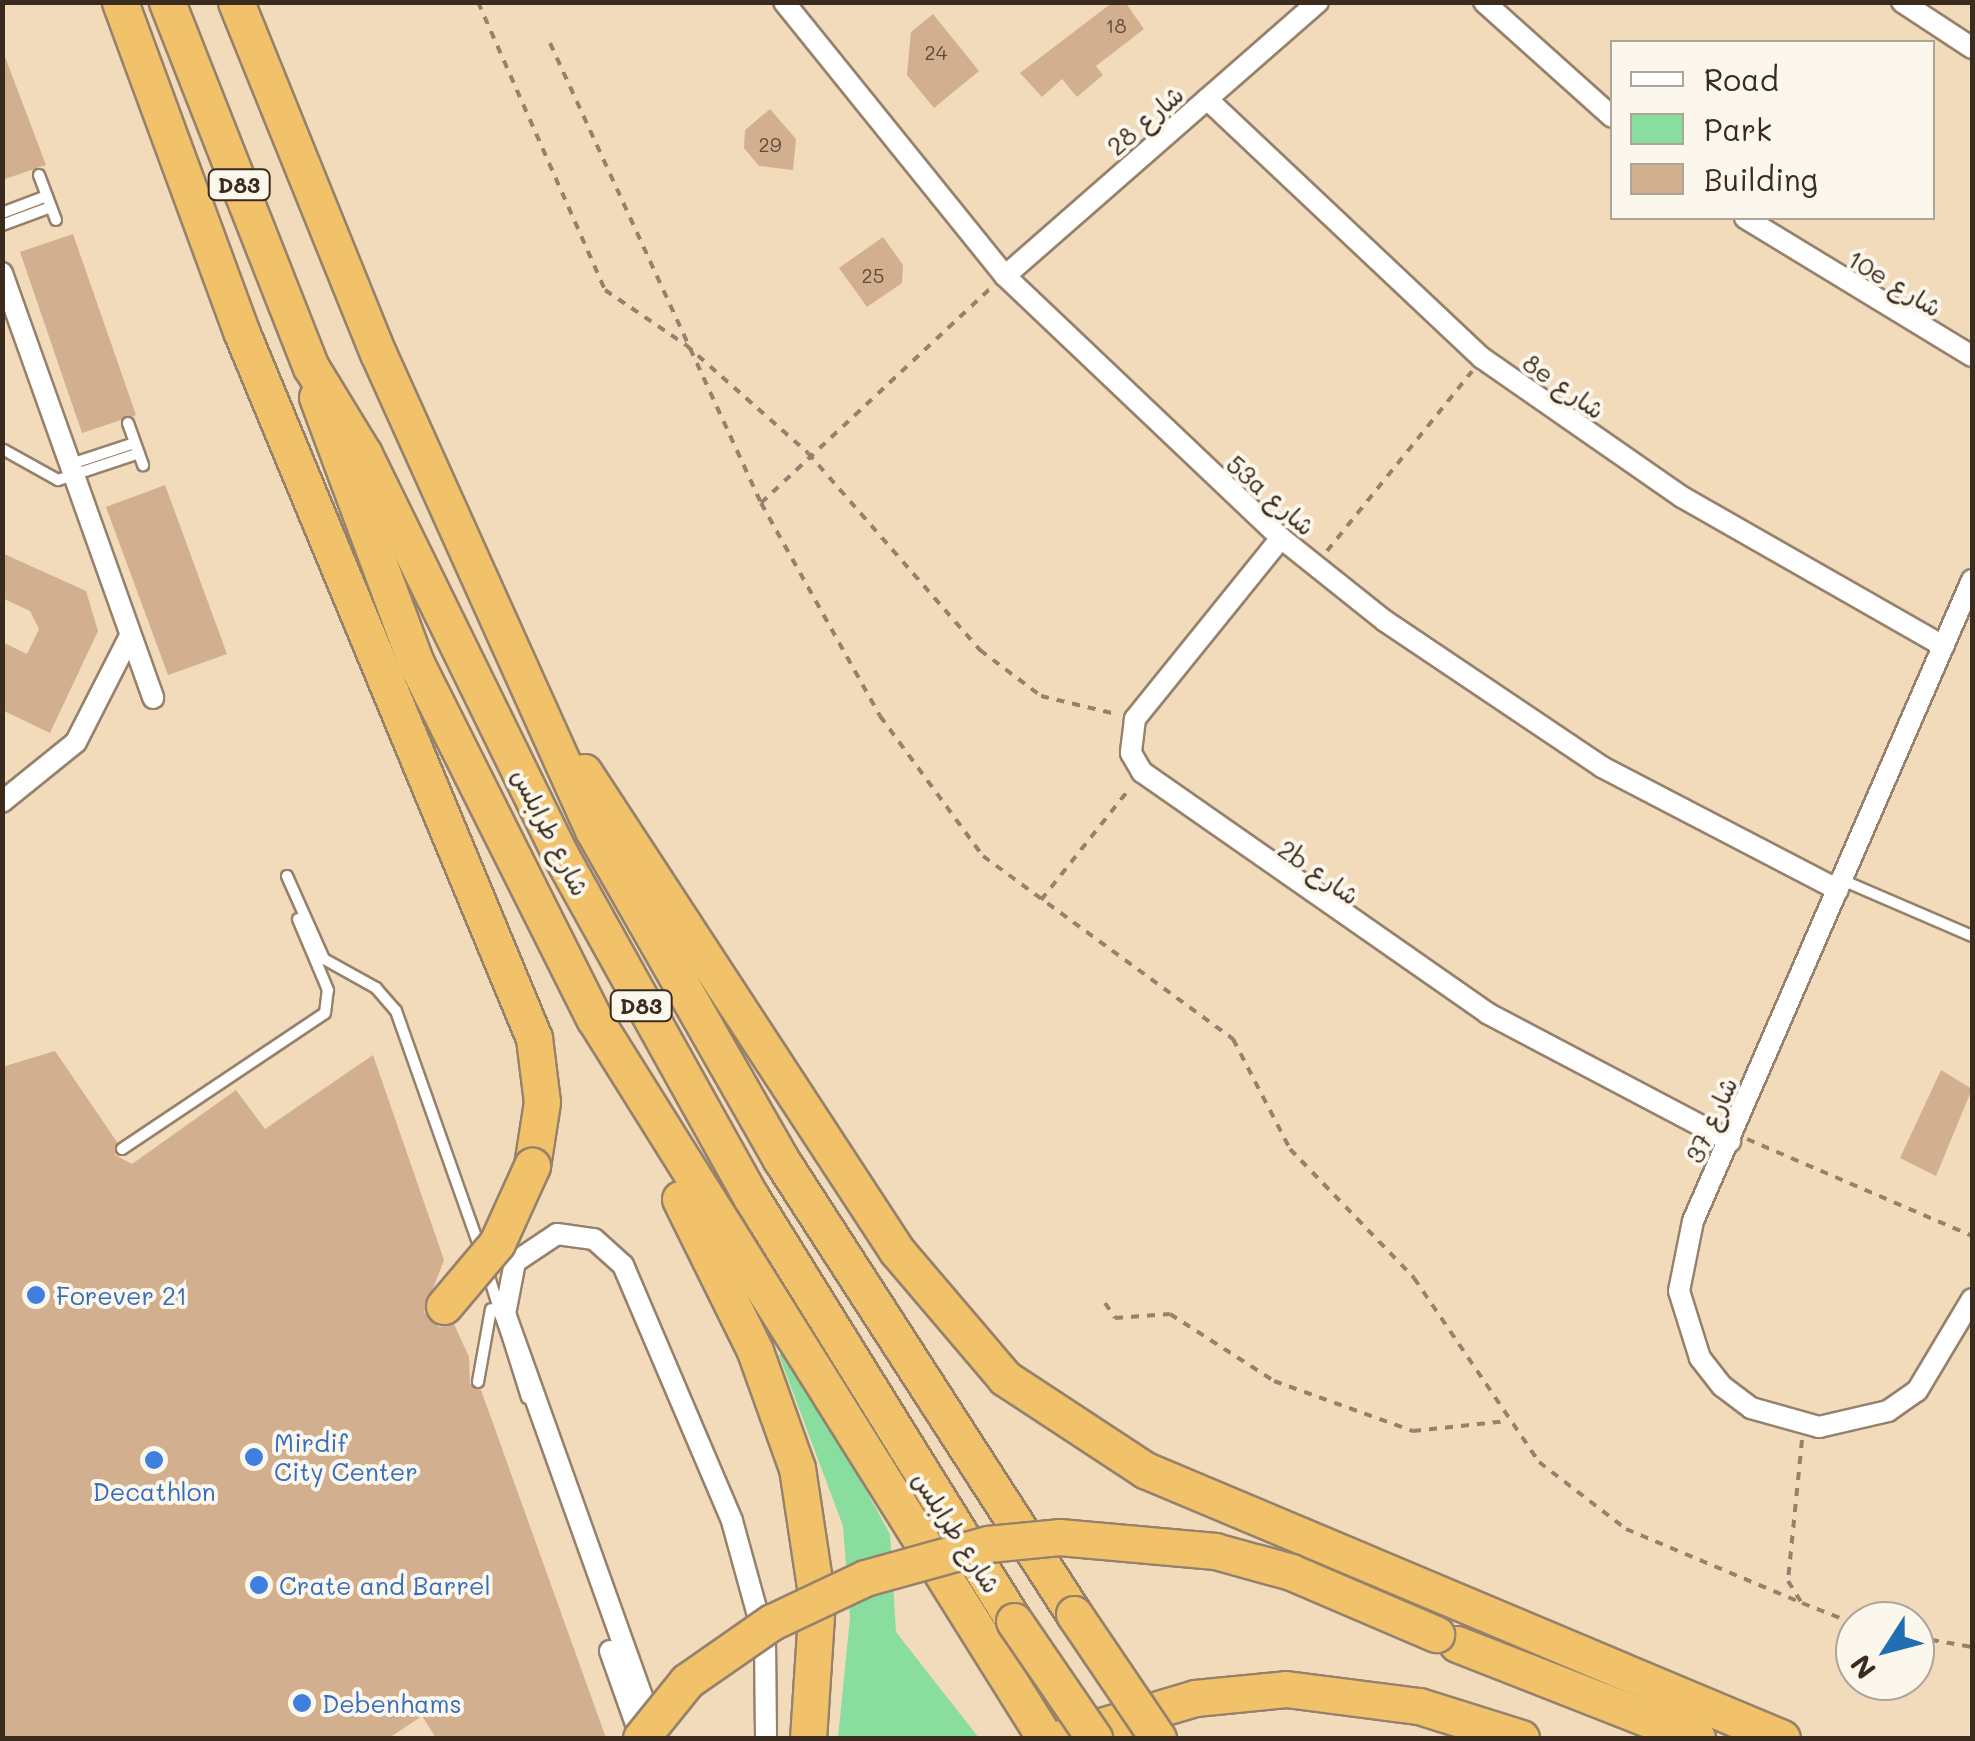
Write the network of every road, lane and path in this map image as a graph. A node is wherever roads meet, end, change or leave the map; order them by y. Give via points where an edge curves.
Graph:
1 (120, 2) edge
2 (167, 2) edge
3 (236, 2) edge
4 (478, 2) edge
5 (1318, 2) edge
6 (1484, 2) edge
7 (1902, 2) edge
8 (792, 5) edge
9 (550, 42) dead end
10 (1972, 48) edge
11 (1207, 98) junction
12 (1610, 116) edge
13 (39, 175) dead end
14 (49, 202) junction
15 (2, 212) edge
16 (56, 220) dead end
17 (1748, 220) edge
18 (2, 226) edge
19 (1005, 276) junction
20 (4, 282) edge
21 (10, 315) edge
22 (686, 346) junction
23 (1972, 356) edge
24 (1482, 358) junction
25 (311, 367) junction
26 (128, 423) dead end
27 (137, 448) junction
28 (4, 450) edge
29 (808, 453) junction
30 (144, 466) dead end
31 (74, 470) junction
32 (761, 503) junction
33 (1281, 538) junction
34 (1315, 566) junction
35 (1972, 580) edge
36 (130, 636) junction
37 (1943, 646) junction
38 (153, 698) dead end
39 (1135, 719) junction
40 (560, 742) junction
41 (1142, 772) junction
42 (2, 802) edge
43 (286, 876) dead end
44 (1840, 885) junction
45 (1041, 900) junction
46 (298, 919) dead end
47 (1972, 936) edge
48 (594, 1018) junction
49 (1732, 1137) junction
50 (122, 1149) dead end
51 (1972, 1236) edge
52 (1972, 1299) edge
53 (1105, 1302) dead end
54 (492, 1303) junction
55 (444, 1306) dead end
56 (478, 1382) dead end
57 (534, 1412) junction
58 (1509, 1420) junction
59 (1803, 1425) junction
60 (564, 1495) junction
61 (1802, 1603) junction
62 (1835, 1616) edge
63 (1446, 1639) junction
64 (1935, 1641) edge
65 (1972, 1647) edge
66 (687, 1681) junction
67 (624, 1738) edge
68 (641, 1738) edge
69 (658, 1738) edge
70 (766, 1738) edge
71 (808, 1738) edge
72 (1045, 1738) edge
73 (1062, 1738) edge
74 (1094, 1738) edge
75 (1158, 1738) edge
76 (1521, 1738) edge
77 (1652, 1738) edge
78 (1697, 1738) edge
79 (1782, 1738) edge

1 - 55 highway, bridge via 241,330 534,1038 542,1102 532,1166 497,1243
2 - 25 highway, شارع طرابلس / D83
3 - 40 highway, شارع طرابلس / D83 via 378,353
4 - 22 path via 595,278
5 - 11 street, شارع 28
6 - 12 street
7 - 10 street
8 - 19 street, 53a شارع
9 - 22 path
11 - 19 street, شارع 28
11 - 24 street, 8e شارع
13 - 14 lane
14 - 15 lane
14 - 16 lane
14 - 18 lane
17 - 23 street, 10e شارع
19 - 29 path
19 - 33 street, 53a شارع
20 - 21 street
21 - 31 street
22 - 29 path
22 - 32 path
24 - 34 path
24 - 37 street, 8e شارع via 1682,497
25 - 48 highway via 338,467 416,662
25 - 74 highway, شارع طرابلس / D83, bridge via 364,454 633,992 844,1354
26 - 27 lane
27 - 30 lane
27 - 31 lane
28 - 31 lane via 50,478
29 - 32 path
29 - 39 path via 980,650 1041,696
31 - 36 street
32 - 45 path via 890,732 941,788 983,856
33 - 34 street, 53a شارع
33 - 39 street
34 - 44 street, 53a شارع via 1602,768
35 - 37 street, شارع 37
36 - 38 street
36 - 42 street via 76,742
37 - 44 street, شارع 37
39 - 41 street via 1130,753
40 - 75 highway, شارع طرابلس / D83, bridge via 593,830 692,1010 898,1350
40 - 79 highway via 928,1296 1005,1378 1145,1470
41 - 45 path
41 - 49 street, 2b شارع via 1487,1013
43 - 54 lane via 328,964 376,988 396,1011
44 - 47 lane
44 - 49 street, شارع 37
45 - 58 path via 1233,1039 1290,1149 1405,1266
46 - 50 lane via 328,990 325,1013
48 - 71 highway via 755,1351 798,1468 816,1600
48 - 72 highway via 989,1659
49 - 51 path
49 - 59 street, شارع 37 via 1682,1255 1686,1326 1722,1386
52 - 59 street, شارع 37 via 1917,1391 1854,1423
53 - 58 path via 1115,1318 1170,1314 1274,1380 1414,1431
54 - 56 lane
54 - 57 lane
57 - 60 street
57 - 70 street via 504,1290 533,1244 582,1235 606,1246 629,1276 746,1560 765,1641
58 - 61 path via 1540,1462 1626,1529
59 - 61 path via 1788,1568
60 - 68 street
60 - 69 street
61 - 62 path
63 - 66 highway, bridge via 1291,1572 1215,1551 1059,1537 988,1544 865,1578 772,1622
63 - 77 highway
63 - 78 highway
64 - 65 path
66 - 67 highway via 646,1705
66 - 68 highway, bridge
66 - 69 highway, bridge
73 - 76 highway via 1195,1698 1286,1689 1419,1706

